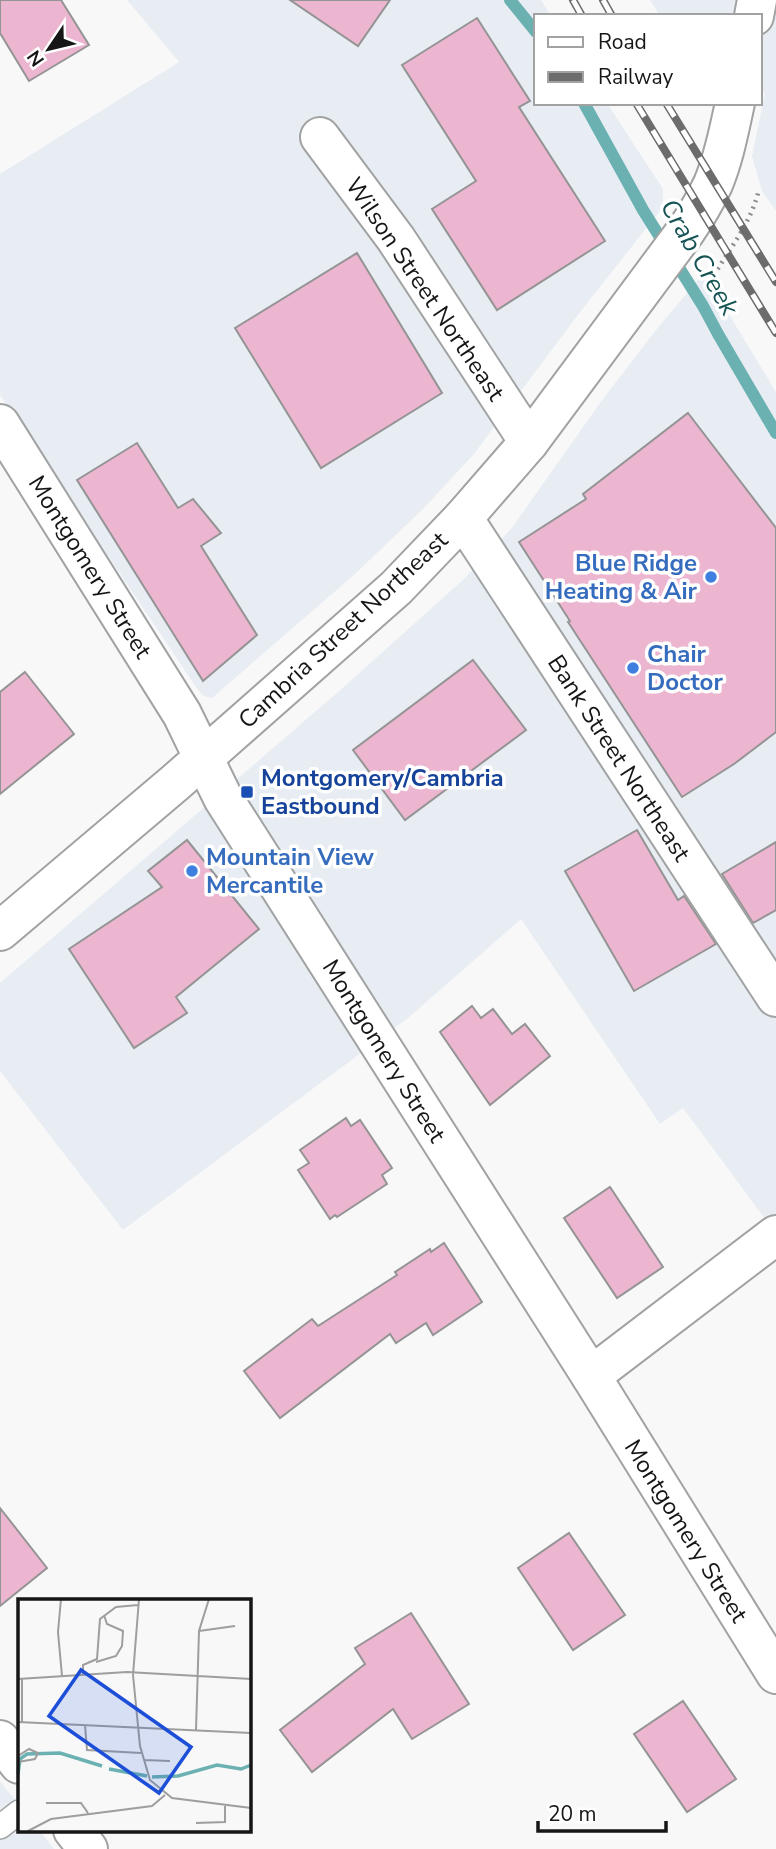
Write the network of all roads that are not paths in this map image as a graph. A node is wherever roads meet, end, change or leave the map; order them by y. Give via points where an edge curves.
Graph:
1 (735, 105) edge
2 (320, 137) dead end
3 (0, 424) edge
4 (529, 442) junction
5 (463, 518) junction
6 (204, 757) junction
7 (0, 931) edge
8 (776, 997) edge
9 (776, 1235) edge
10 (591, 1376) junction
11 (776, 1674) edge
12 (0, 1740) edge
13 (18, 1763) edge
14 (18, 1813) edge
15 (0, 1827) edge
16 (75, 1832) edge
17 (88, 1849) edge

1 - 4 street, Cambria Street Northeast via 714,182 700,209
2 - 4 street, Wilson Street Northeast via 396,239
3 - 6 street, Montgomery Street via 182,714
4 - 5 street, Cambria Street Northeast
5 - 6 street, Cambria Street Northeast via 396,588
5 - 8 street, Bank Street Northeast
6 - 7 street, Cambria Street Northeast
6 - 10 street, Montgomery Street via 223,798
9 - 10 street
10 - 11 street, Montgomery Street
12 - 13 street
14 - 15 lane
16 - 17 street

